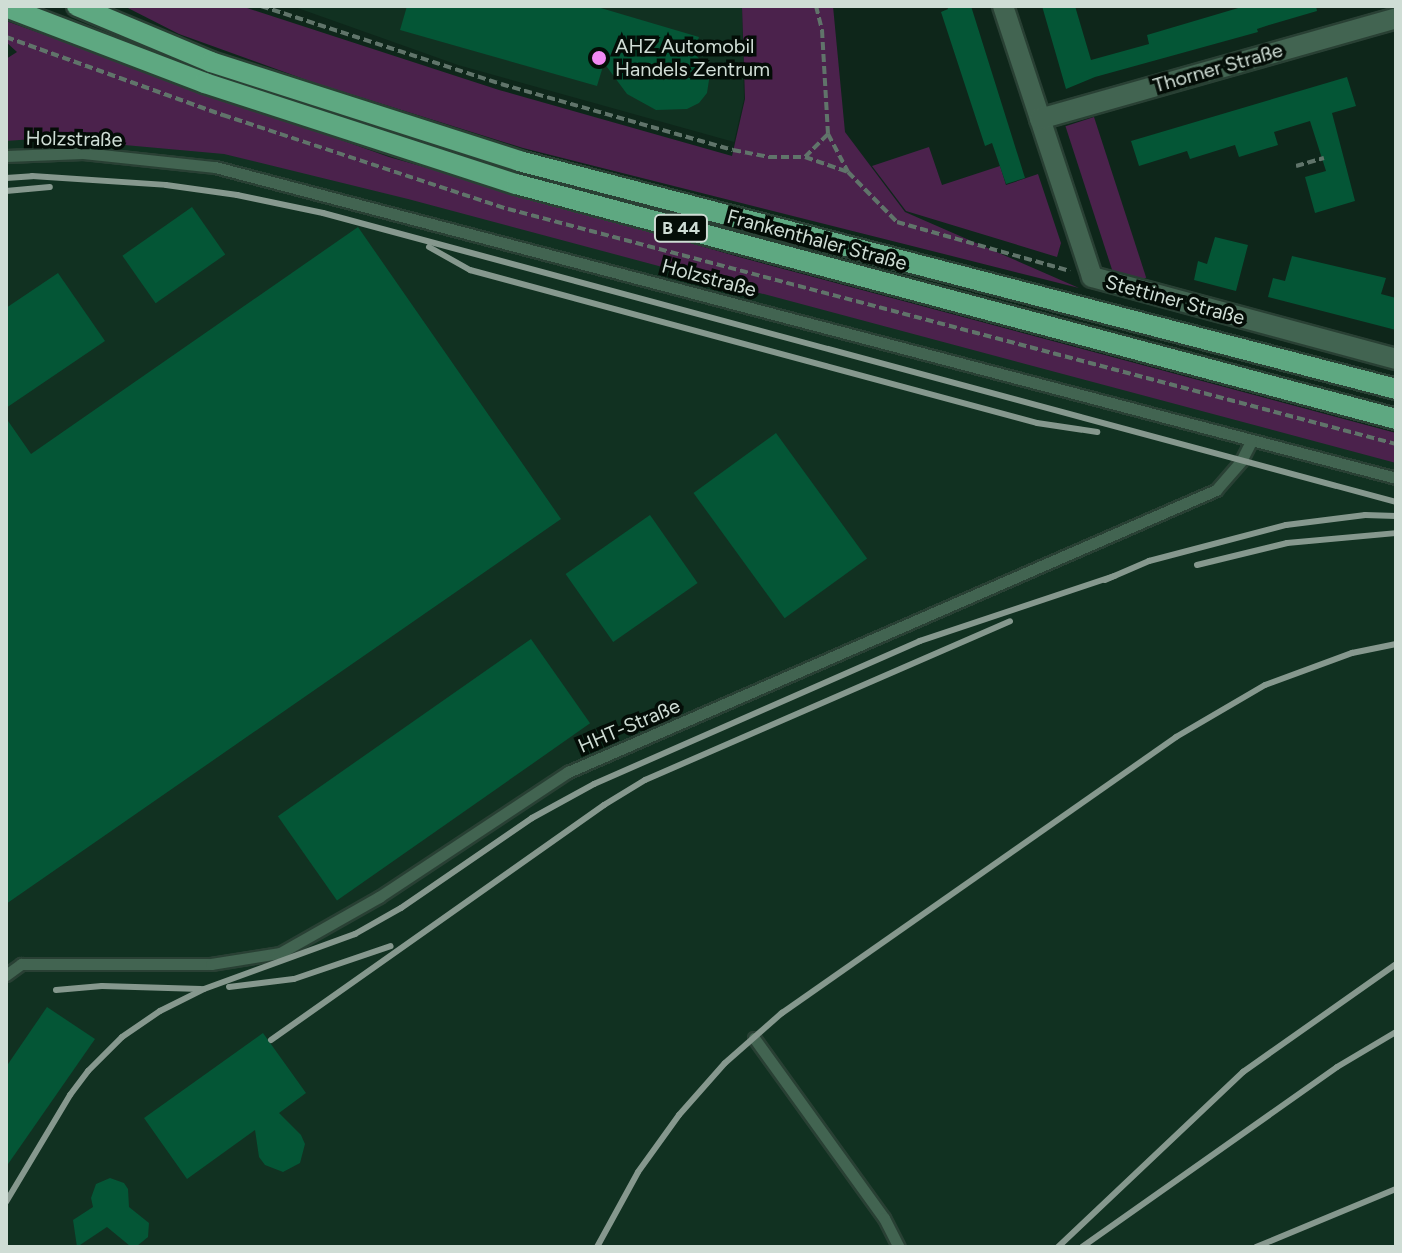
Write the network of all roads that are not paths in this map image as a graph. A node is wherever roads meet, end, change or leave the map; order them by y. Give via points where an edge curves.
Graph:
1 (77, 6) edge
2 (1003, 6) edge
3 (6, 7) edge
4 (1396, 18) edge
5 (1040, 119) junction
6 (6, 156) edge
7 (1396, 359) edge
8 (1396, 389) edge
9 (1396, 419) edge
10 (1251, 441) junction
11 (1396, 478) edge
12 (6, 975) edge
13 (754, 1038) dead end
14 (899, 1247) edge

1 - 8 main road, Frankenthaler Straße / B 44 via 211,62 519,161
2 - 5 street, Stettiner Straße
3 - 9 main road, Frankenthaler Straße / B 44 via 205,83 516,184
4 - 5 street, Thorner Straße
5 - 7 street, Stettiner Straße via 1092,277
6 - 10 lane, Holzstraße via 83,153 215,167
10 - 11 lane, Holzstraße
10 - 12 lane, HHT-Straße via 1216,490 568,772 379,897 280,953 211,964 21,964
13 - 14 lane via 884,1218

